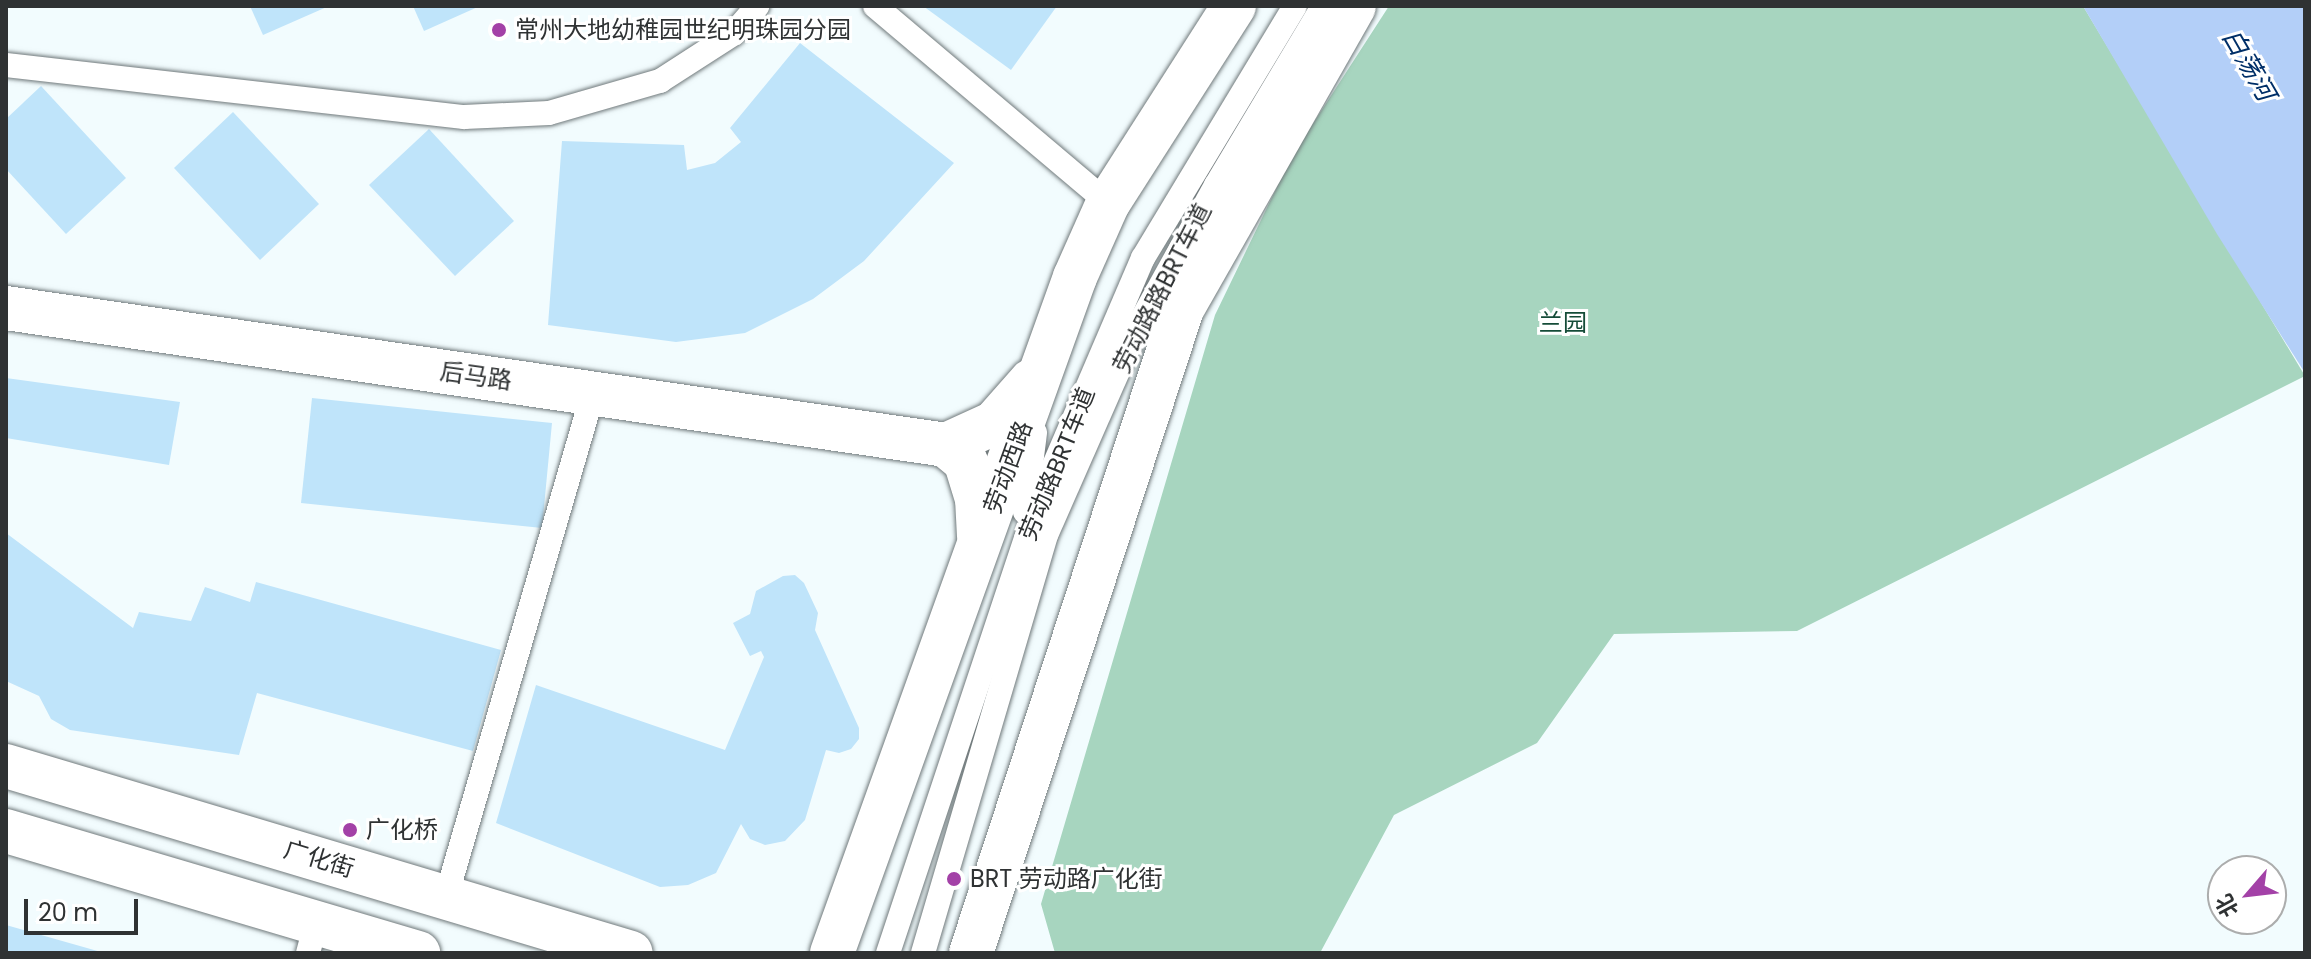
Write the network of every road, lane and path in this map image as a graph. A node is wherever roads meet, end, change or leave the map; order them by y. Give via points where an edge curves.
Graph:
1 (757, 6) edge
2 (875, 6) edge
3 (1234, 6) edge
4 (1295, 6) edge
5 (1323, 6) edge
6 (1354, 6) edge
7 (6, 65) edge
8 (1108, 203) junction
9 (6, 308) edge
10 (1043, 367) junction
11 (593, 393) junction
12 (946, 445) junction
13 (999, 553) junction
14 (6, 766) edge
15 (6, 831) edge
16 (446, 897) junction
17 (312, 938) edge
18 (418, 953) edge
19 (631, 953) edge
20 (832, 953) edge
21 (888, 953) edge
22 (923, 953) edge
23 (971, 953) edge

1 - 7 lane via 733,34 660,81 549,113 464,117
2 - 8 lane
3 - 8 main road, 劳动西路
4 - 13 lane, 劳动路BRT车道 via 1143,258 1037,505
5 - 22 lane, 劳动路路BRT车道 via 1138,326 1047,533
6 - 23 main road via 1182,309
8 - 10 main road, 劳动西路
9 - 11 main road, 后马路
10 - 12 main road via 994,423
10 - 13 main road, 劳动西路
11 - 12 main road, 后马路
11 - 16 lane
12 - 13 main road via 966,462
13 - 20 main road, 劳动西路
13 - 21 lane, 劳动路BRT车道
14 - 16 main road, 广化街
15 - 17 main road
16 - 19 main road, 广化街
17 - 18 main road

